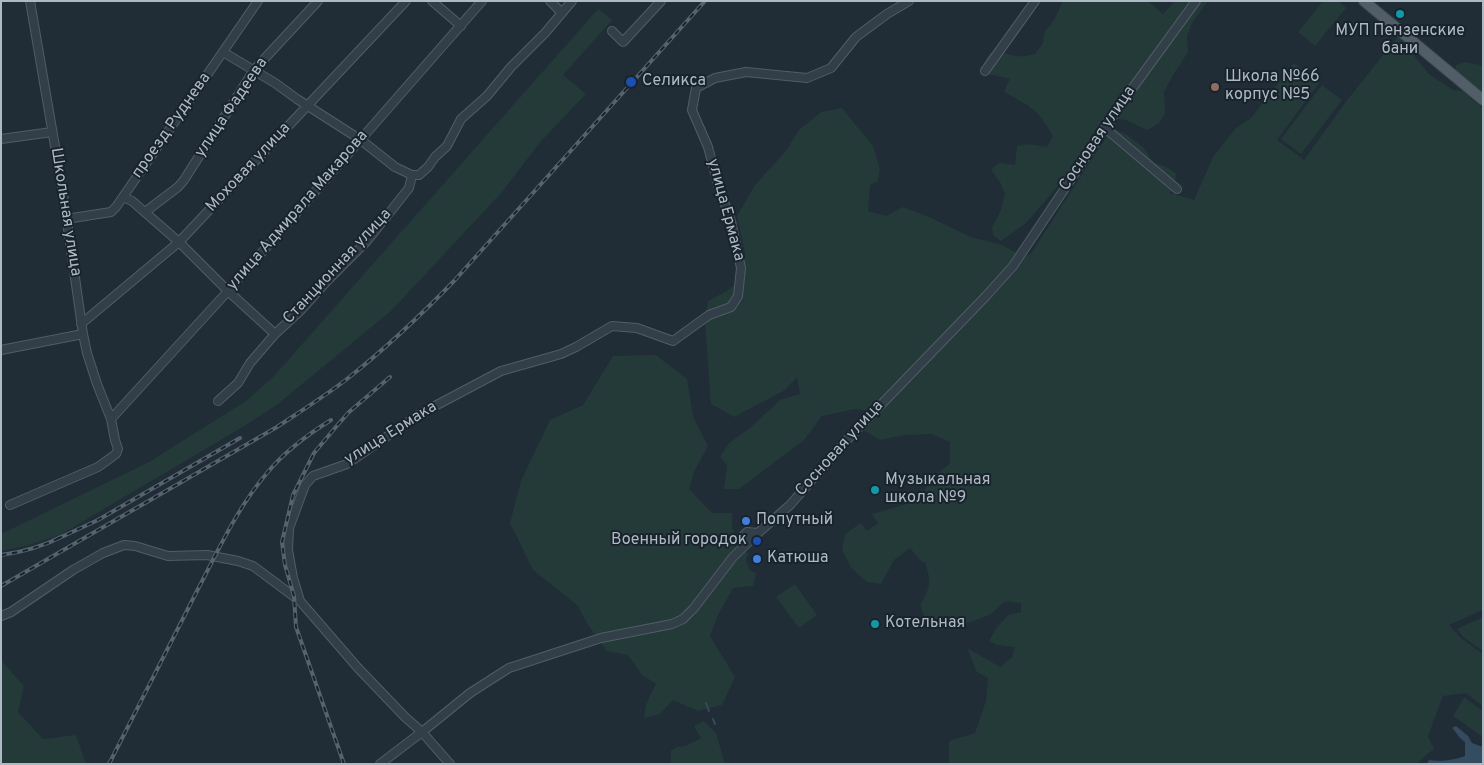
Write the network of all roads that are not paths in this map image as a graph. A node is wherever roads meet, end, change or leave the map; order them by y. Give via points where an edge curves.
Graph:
1 (30, 1) edge
2 (258, 1) edge
3 (318, 1) edge
4 (406, 1) edge
5 (432, 1) edge
6 (482, 1) edge
7 (550, 1) edge
8 (572, 1) edge
9 (661, 1) edge
10 (909, 1) edge
11 (1035, 1) edge
12 (1196, 1) edge
13 (1364, 1) edge
14 (561, 12) junction
15 (461, 26) junction
16 (612, 31) dead end
17 (223, 52) junction
18 (254, 70) junction
19 (985, 71) dead end
20 (1483, 100) edge
21 (308, 106) junction
22 (1105, 128) junction
23 (52, 132) junction
24 (1, 139) edge
25 (361, 140) junction
26 (412, 175) junction
27 (1177, 189) dead end
28 (123, 197) junction
29 (145, 212) junction
30 (66, 219) junction
31 (179, 242) junction
32 (228, 291) junction
33 (81, 324) junction
34 (83, 334) junction
35 (275, 334) junction
36 (1, 350) edge
37 (218, 401) dead end
38 (111, 419) junction
39 (10, 505) dead end
40 (300, 601) junction
41 (1, 616) edge
42 (422, 732) junction
43 (380, 764) edge
44 (450, 764) edge

1 - 23 street, Школьная улица
2 - 17 street, проезд Руднева
3 - 18 street, улица Фадеева
4 - 21 street, Моховая улица
5 - 15 street
6 - 15 street, улица Адмирала Макарова
7 - 14 street
8 - 14 street
9 - 16 street via 624,42
10 - 40 street, улица Ермака via 856,38 831,68 807,78 746,72 716,78 696,88 692,110 708,147 718,188 731,221 741,268 738,296 731,307 709,315 673,341 637,328 612,326 561,354 501,371 418,415 347,464 313,476 305,485 289,528 288,550
11 - 19 street
12 - 22 street, Сосновая улица
13 - 20 main road
14 - 26 street via 487,96 461,119 451,141 428,167 419,175
15 - 25 street, улица Адмирала Макарова
17 - 18 street
17 - 28 street, проезд Руднева
18 - 21 street
18 - 29 street, улица Фадеева via 184,180
21 - 25 street
21 - 31 street, Моховая улица
22 - 27 street
22 - 42 street, Сосновая улица via 1013,266 845,442 790,506 758,533 747,532 744,535 745,539 751,539 683,619 601,638 509,668 470,693
23 - 24 street
23 - 30 street, Школьная улица
25 - 26 street via 395,167
25 - 32 street, улица Адмирала Макарова
26 - 35 street, Станционная улица via 409,188 367,240
28 - 29 street
28 - 30 street, проезд Руднева via 111,212
29 - 31 street
30 - 33 street, Школьная улица
31 - 32 street
31 - 33 street, Моховая улица
32 - 35 street
32 - 38 street, улица Адмирала Макарова
33 - 34 street, Школьная улица
34 - 36 street
34 - 38 street, Школьная улица
35 - 37 street, Станционная улица via 238,383
38 - 39 street, Школьная улица via 118,449 116,454 98,467
40 - 41 street via 246,563 208,555 168,556 124,545 80,566
40 - 42 street via 358,668
42 - 43 street
42 - 44 street

